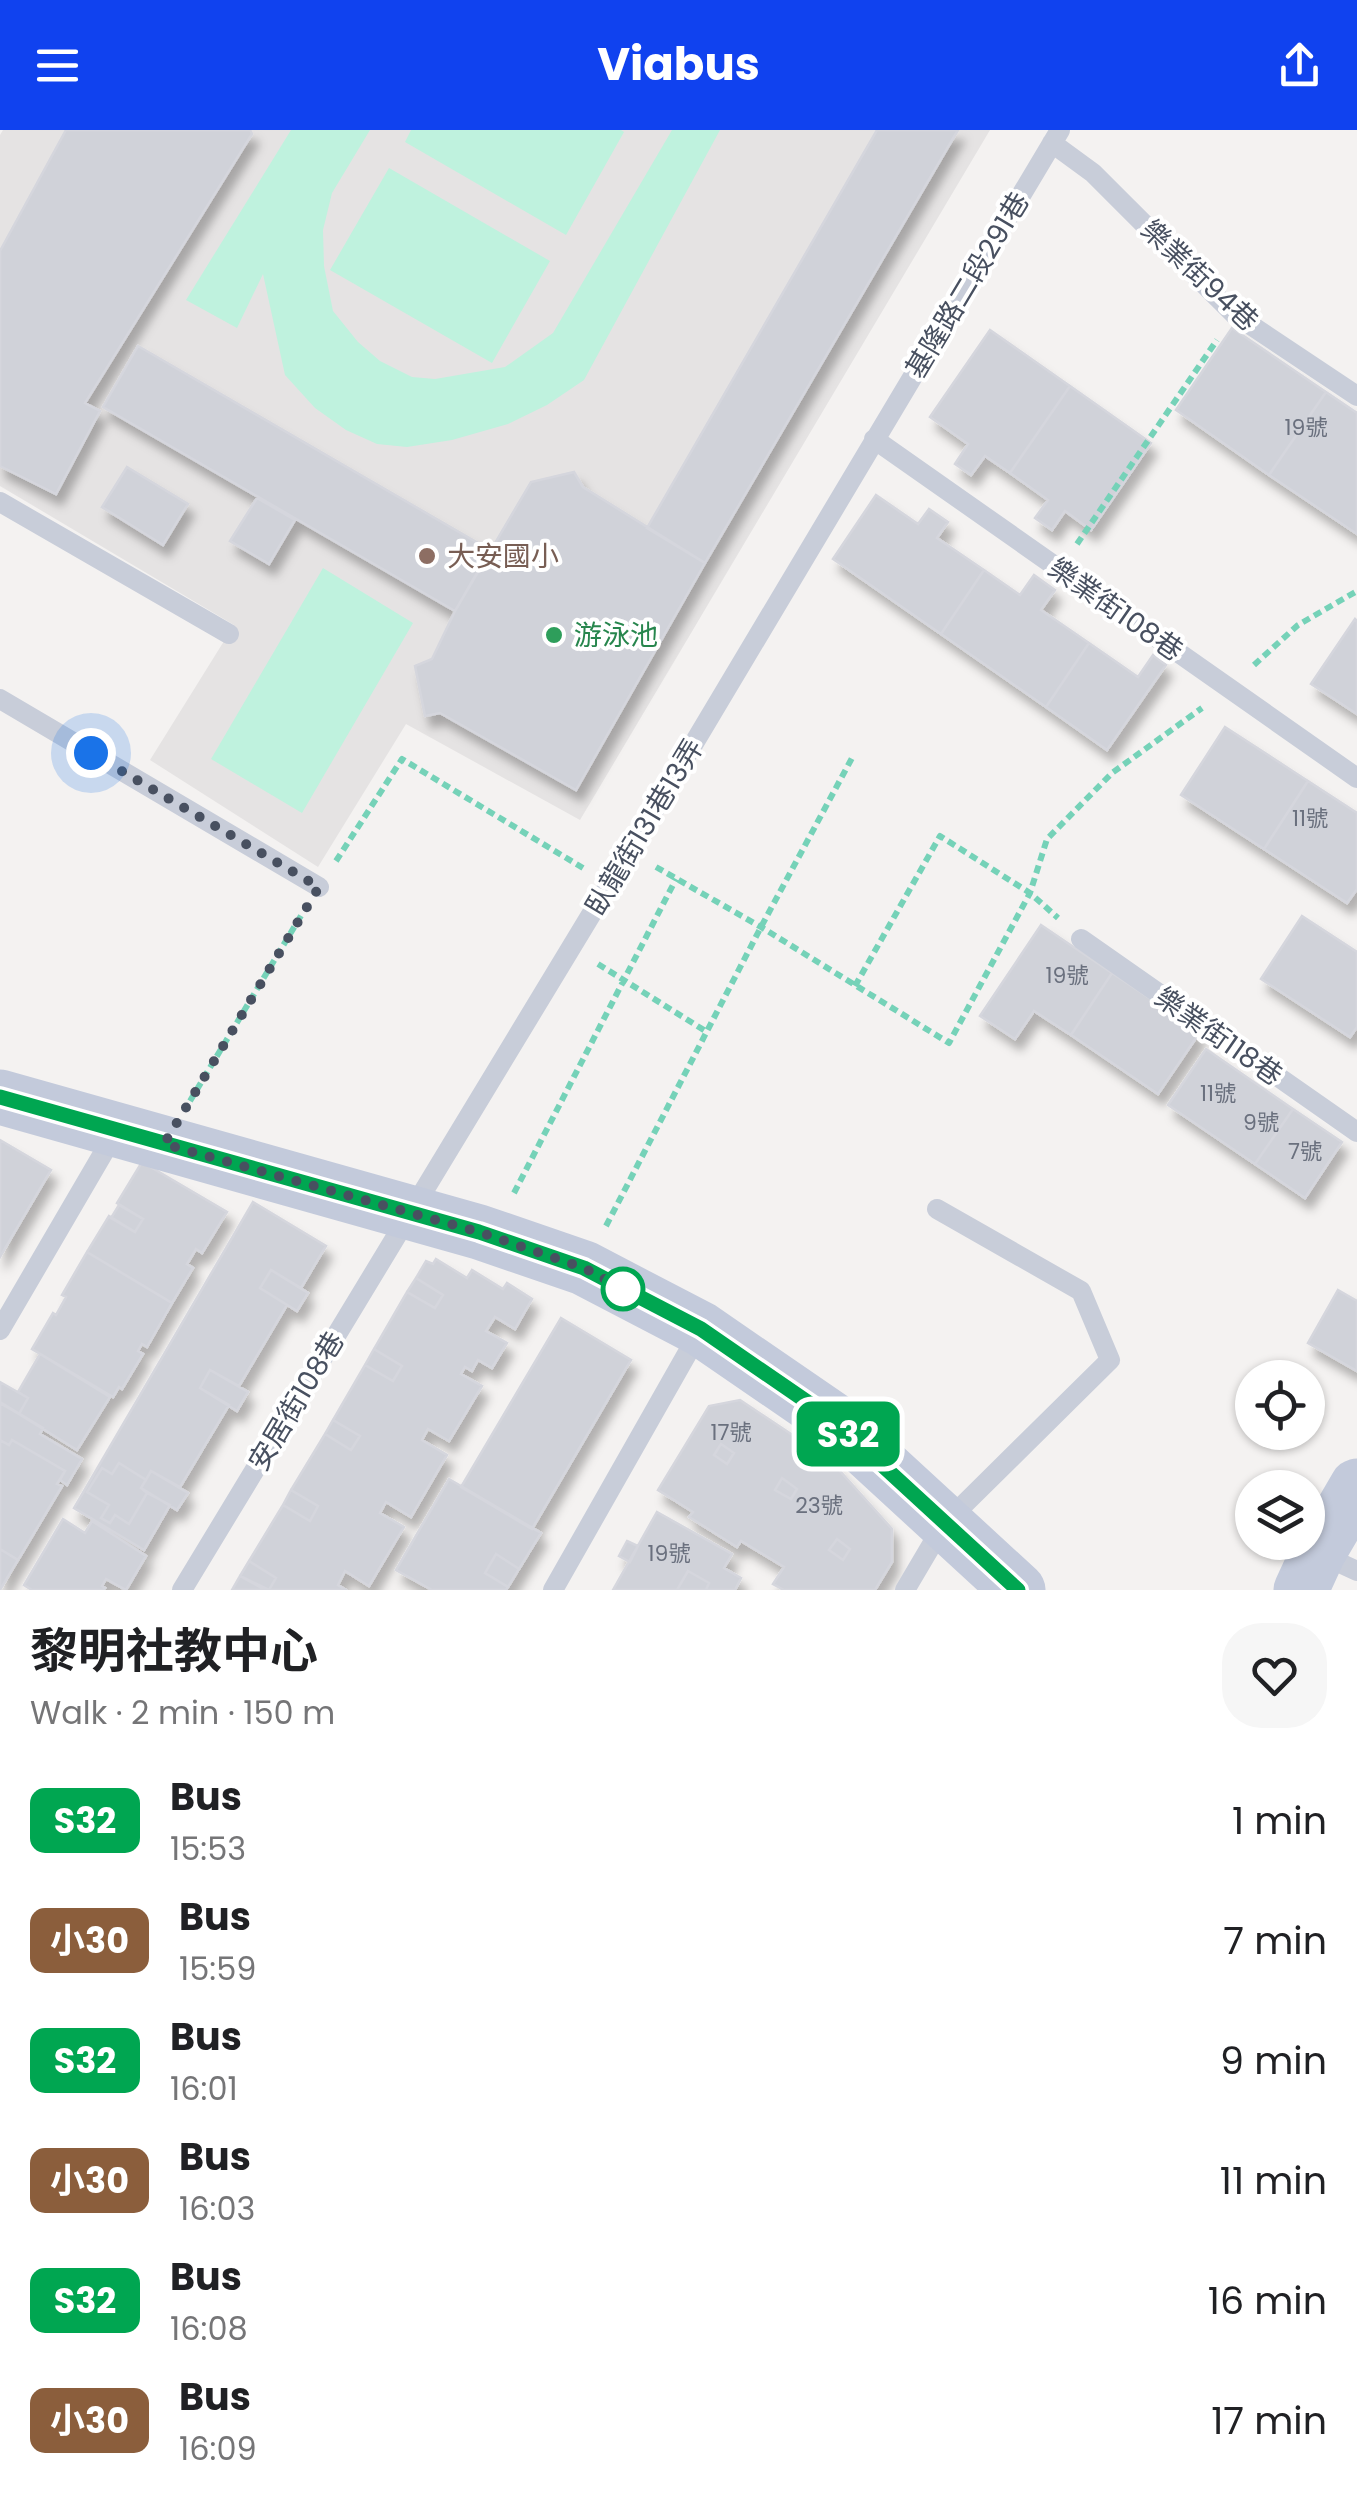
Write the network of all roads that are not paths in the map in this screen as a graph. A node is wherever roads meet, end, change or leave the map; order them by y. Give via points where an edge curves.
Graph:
1 (1056, 137) edge
2 (1357, 396) edge
3 (874, 439) junction
4 (0, 502) edge
5 (229, 634) dead end
6 (0, 698) edge
7 (1357, 778) edge
8 (319, 887) road end
9 (1081, 939) dead end
10 (0, 1097) edge
11 (1357, 1132) edge
12 (140, 1137) junction
13 (937, 1210) dead end
14 (410, 1212) junction
15 (701, 1329) junction
16 (0, 1330) edge
17 (1357, 1486) edge
18 (944, 1524) junction
19 (1325, 1572) edge
20 (182, 1590) edge
21 (553, 1590) edge
22 (906, 1590) edge
23 (1018, 1590) edge

1 - 2 lane, 樂業街94巷 via 1234,314
1 - 3 lane, 基隆路二段291巷
3 - 7 lane, 樂業街108巷
3 - 14 lane, 臥龍街131巷13弄
4 - 5 lane
6 - 8 lane
9 - 11 lane, 樂業街118巷
10 - 12 street
12 - 14 street
12 - 16 lane
13 - 18 lane via 1081,1292 1110,1360
14 - 15 street via 584,1268
14 - 20 lane, 安居街108巷
15 - 18 street via 832,1419
15 - 21 lane
17 - 19 street
18 - 22 lane
18 - 23 street

